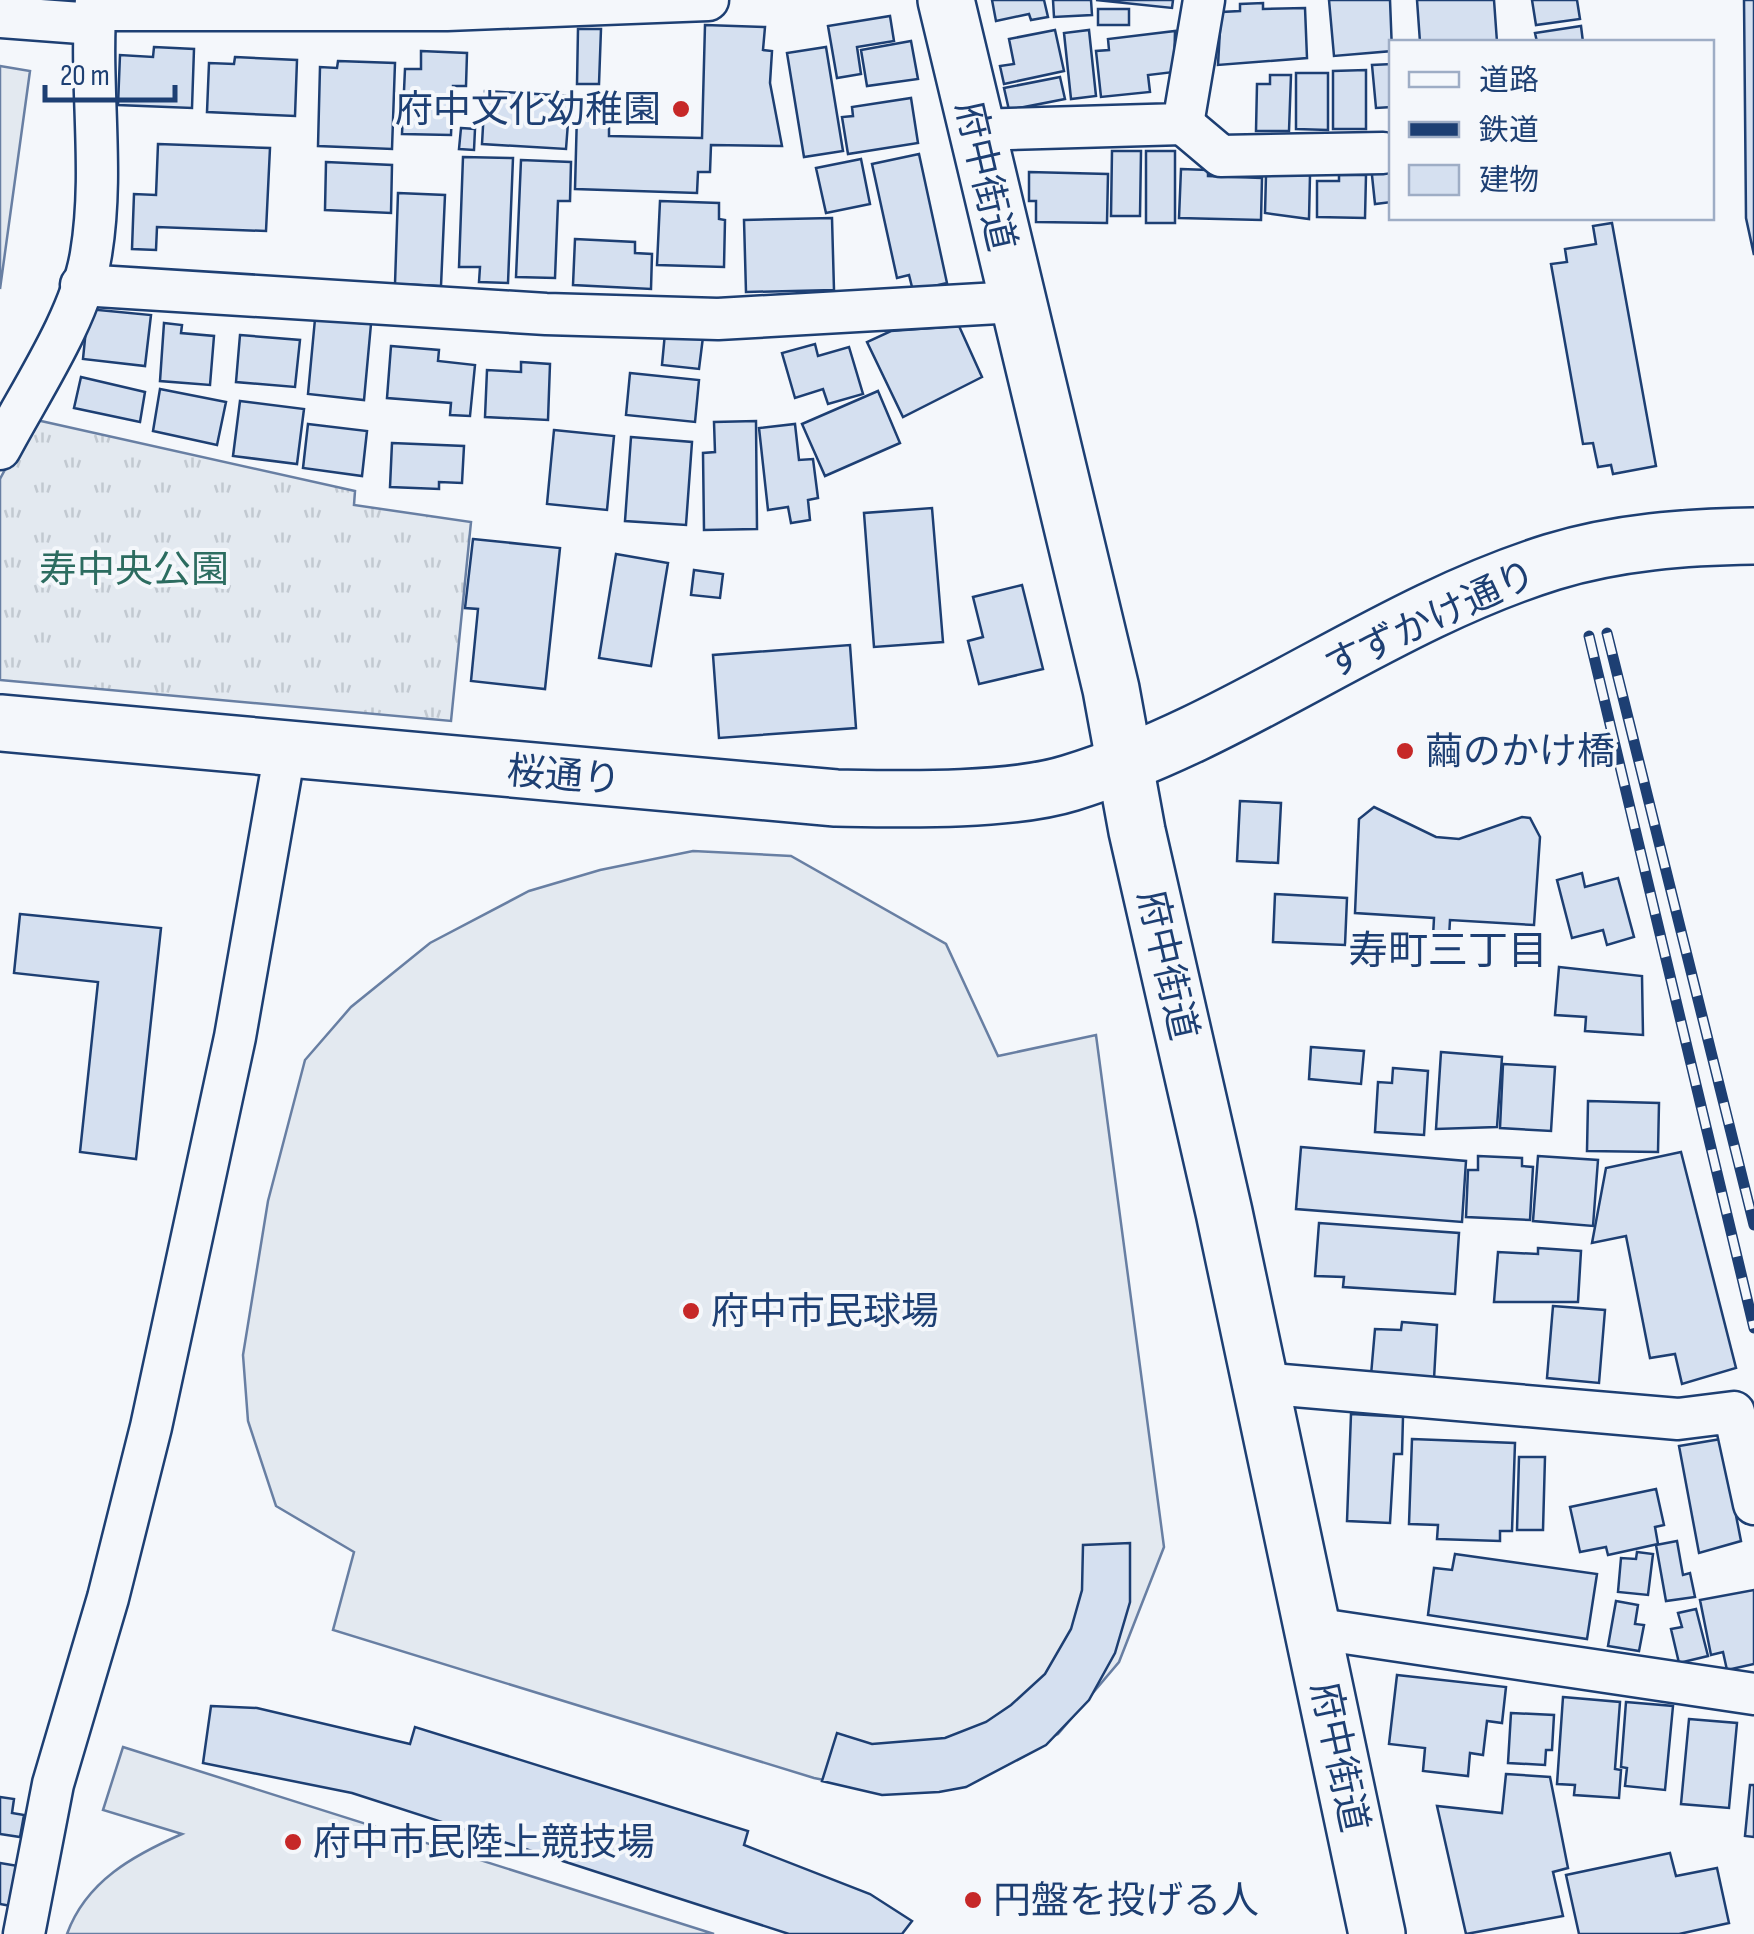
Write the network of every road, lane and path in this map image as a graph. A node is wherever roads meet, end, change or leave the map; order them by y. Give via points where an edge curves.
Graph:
1 (708, 0) edge
2 (946, 0) edge
3 (1204, 0) edge
4 (95, 11) edge
5 (0, 17) edge
6 (1183, 124) junction
7 (974, 130) junction
8 (1382, 153) dead end
9 (81, 285) junction
10 (1016, 302) junction
11 (0, 449) edge
12 (1754, 536) edge
13 (0, 724) edge
14 (286, 751) junction
15 (1124, 763) junction
16 (1260, 1383) junction
17 (1754, 1504) edge
18 (1312, 1628) junction
19 (1754, 1694) edge
20 (24, 1934) edge
21 (1377, 1934) edge

1 - 4 street via 447,10
2 - 7 main road, 府中街道
3 - 6 street
4 - 5 street
4 - 9 street via 98,182 91,257
6 - 7 street
6 - 8 street via 1222,156
7 - 10 main road, 府中街道
9 - 10 street via 718,319
9 - 11 street
10 - 15 main road, 府中街道
12 - 15 main road, すずかけ通り via 1690,537 1552,562 1408,623 1188,740
13 - 14 main road, 桜通り
14 - 15 main road, 桜通り via 882,799 1066,785
14 - 20 street via 235,1037 151,1427 52,1784
15 - 16 main road, 府中街道
16 - 17 street via 1678,1419 1734,1412
16 - 18 main road, 府中街道
18 - 19 street
18 - 21 main road, 府中街道

